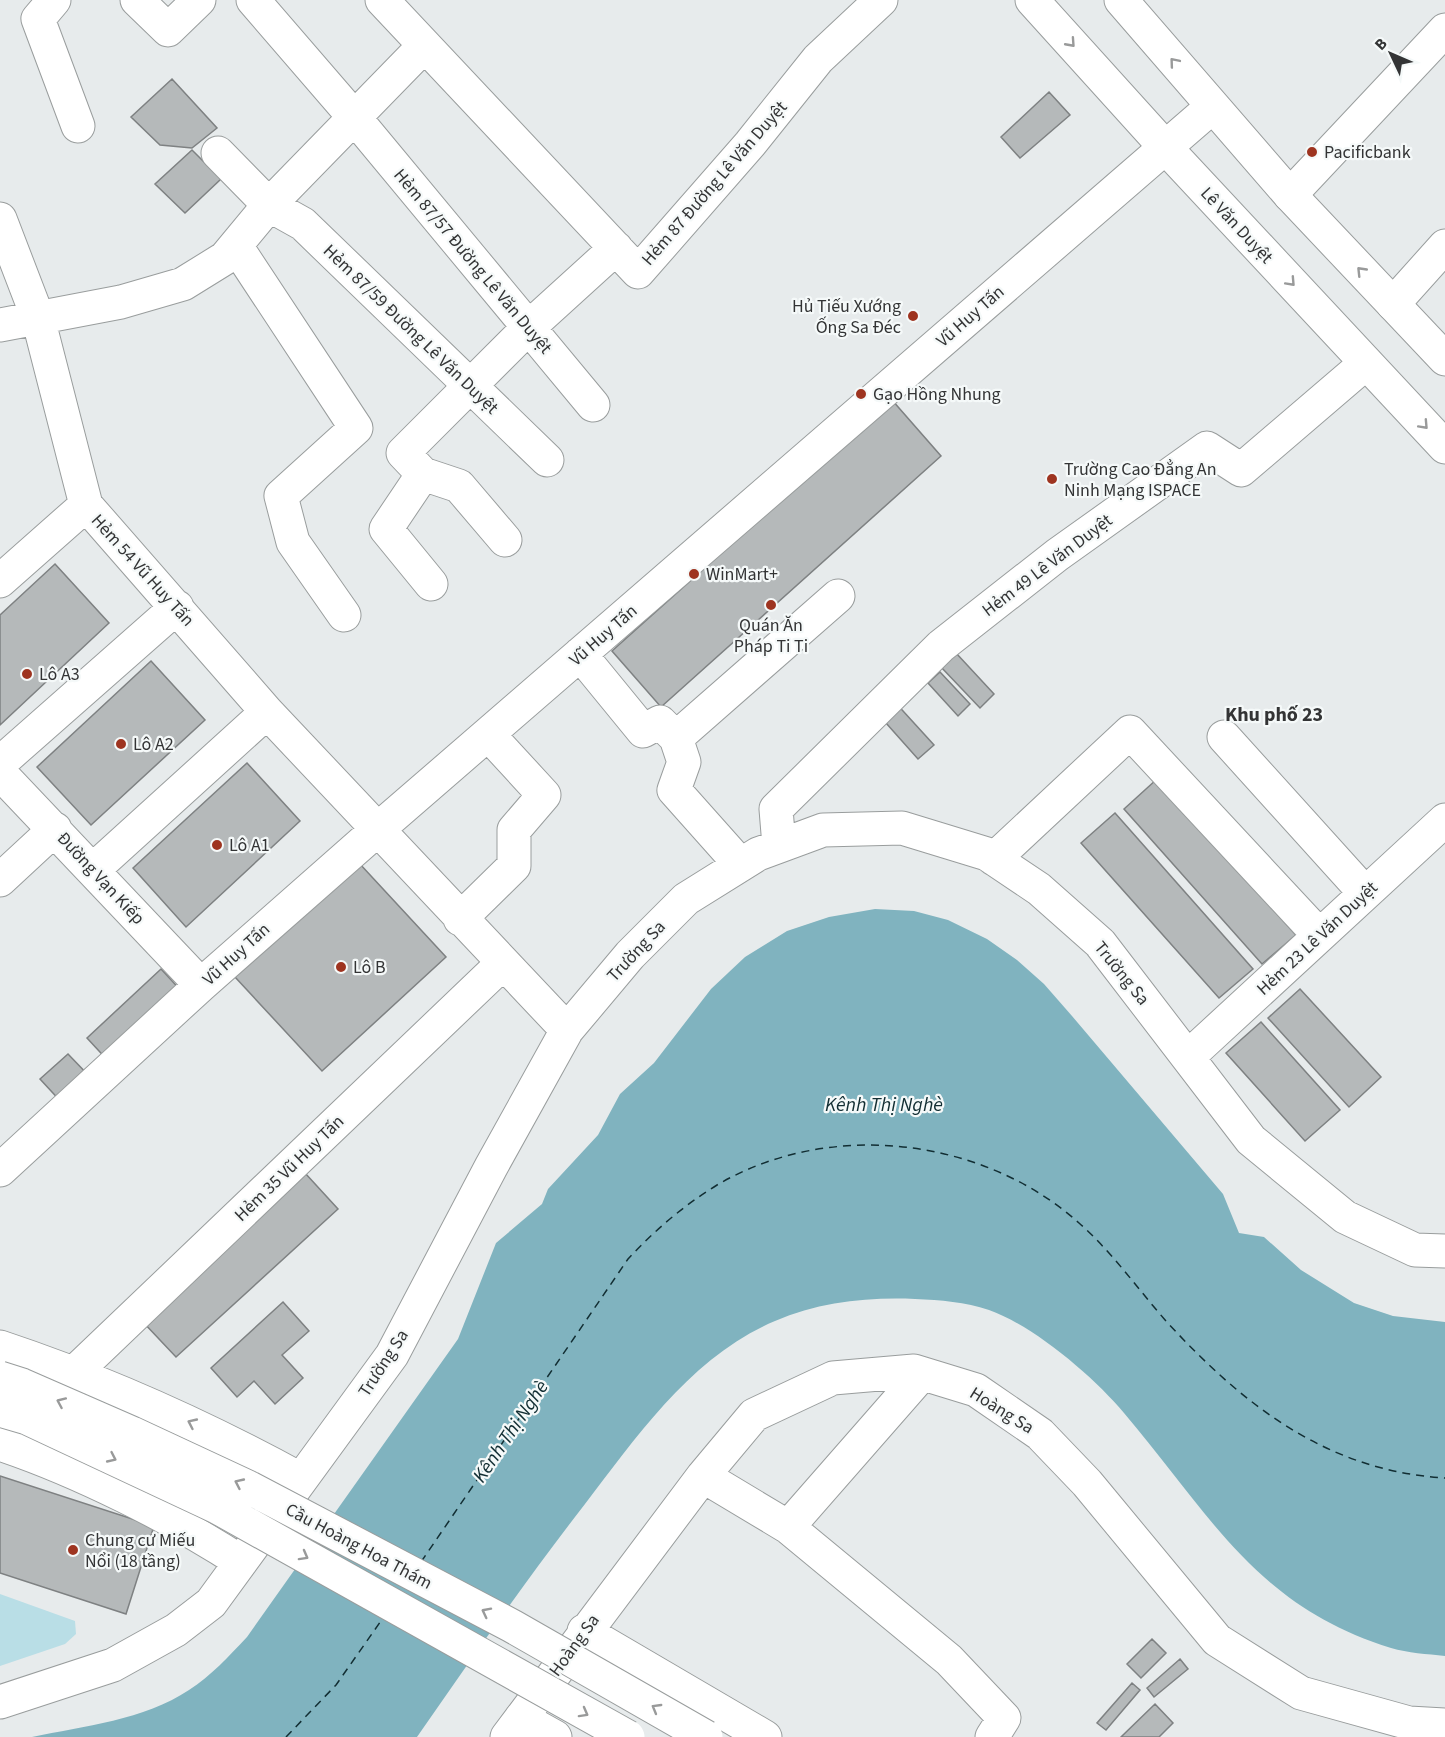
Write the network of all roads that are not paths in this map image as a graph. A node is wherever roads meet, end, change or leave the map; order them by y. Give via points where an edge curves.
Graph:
1 (54, 0) edge
2 (137, 0) edge
3 (199, 0) edge
4 (253, 0) edge
5 (382, 0) edge
6 (881, 0) edge
7 (1032, 0) edge
8 (1121, 0) edge
9 (1445, 30) edge
10 (424, 46) junction
11 (1212, 107) junction
12 (354, 117) junction
13 (78, 126) dead end
14 (1165, 147) junction
15 (218, 153) dead end
16 (1290, 195) junction
17 (269, 205) junction
18 (0, 219) edge
19 (236, 246) junction
20 (1445, 246) edge
21 (616, 248) junction
22 (1392, 304) junction
23 (38, 318) junction
24 (0, 325) edge
25 (528, 328) junction
26 (1445, 359) edge
27 (1366, 363) junction
28 (470, 386) junction
29 (592, 405) dead end
30 (1445, 447) edge
31 (547, 460) dead end
32 (423, 474) junction
33 (86, 506) junction
34 (505, 540) dead end
35 (0, 581) edge
36 (431, 584) dead end
37 (838, 596) dead end
38 (177, 607) junction
39 (344, 615) dead end
40 (580, 654) junction
41 (267, 712) junction
42 (488, 734) junction
43 (1224, 737) dead end
44 (676, 738) junction
45 (0, 763) edge
46 (0, 773) edge
47 (1445, 820) edge
48 (55, 829) junction
49 (377, 830) junction
50 (778, 846) junction
51 (994, 859) junction
52 (740, 863) junction
53 (94, 870) junction
54 (0, 880) edge
55 (1365, 893) junction
56 (460, 919) junction
57 (1319, 935) junction
58 (502, 964) junction
59 (201, 985) junction
60 (567, 1030) junction
61 (1189, 1056) junction
62 (0, 1170) edge
63 (1445, 1251) edge
64 (0, 1347) edge
65 (75, 1372) junction
66 (922, 1374) junction
67 (0, 1378) edge
68 (0, 1410) edge
69 (0, 1444) edge
70 (703, 1476) junction
71 (300, 1479) junction
72 (788, 1527) junction
73 (241, 1562) junction
74 (584, 1631) junction
75 (0, 1702) edge
76 (1445, 1725) edge
77 (514, 1727) edge
78 (555, 1737) edge
79 (628, 1737) edge
80 (706, 1737) edge
81 (765, 1737) edge
82 (993, 1737) edge

1 - 13 street via 38,19
2 - 3 street via 168,30
4 - 12 street, Hẻm 87/57 Đường Lê Văn Duyệt
5 - 10 street, Hẻm 87 Đường Lê Văn Duyệt
6 - 21 street, Hẻm 87 Đường Lê Văn Duyệt via 818,59 638,272
7 -> 14 street, Lê Văn Duyệt
11 -> 8 street
9 - 16 street
10 - 12 street
10 - 21 street, Hẻm 87 Đường Lê Văn Duyệt
11 - 14 street, Vũ Huy Tấn
11 - 16 street
12 - 17 street
12 - 25 street, Hẻm 87/57 Đường Lê Văn Duyệt
14 -> 27 street, Lê Văn Duyệt
14 - 40 street, Vũ Huy Tấn
15 - 17 street, Hẻm 87/59 Đường Lê Văn Duyệt
22 -> 16 street
17 - 19 street
17 - 28 street, Hẻm 87/59 Đường Lê Văn Duyệt via 303,224
18 - 23 street, Hẻm 54 Vũ Huy Tấn
19 - 23 street via 225,258 183,284 121,302
19 - 39 street via 356,428 281,496 293,542
20 - 22 street
21 - 25 street
22 - 26 street
23 - 24 street
23 - 33 street, Hẻm 54 Vũ Huy Tấn
25 - 28 street
25 - 29 street, Hẻm 87/57 Đường Lê Văn Duyệt
27 -> 30 street, Lê Văn Duyệt
27 - 50 street, Hẻm 49 Lê Văn Duyệt via 1241,470 1207,448 1058,555 941,646 776,809
28 - 31 street, Hẻm 87/59 Đường Lê Văn Duyệt
28 - 32 street via 403,453
32 - 34 street via 459,486
32 - 36 street via 386,529
33 - 35 street
33 - 38 street, Hẻm 54 Vũ Huy Tấn
37 - 44 street
38 - 41 street, Hẻm 54 Vũ Huy Tấn
38 - 45 street
40 - 42 street, Vũ Huy Tấn
40 - 44 street via 643,731 660,722
41 - 49 street, Hẻm 54 Vũ Huy Tấn
41 - 53 street
42 - 49 street, Vũ Huy Tấn
42 - 56 street via 544,795 514,830 514,866
43 - 55 street
44 - 52 street via 684,762 674,790
46 - 48 street, Đường Vạn Kiếp
47 - 55 street, Hẻm 23 Lê Văn Duyệt
48 - 53 street, Đường Vạn Kiếp
48 - 54 street
49 - 56 street, Hẻm 54 Vũ Huy Tấn
49 - 59 street, Vũ Huy Tấn
50 - 51 street, Trường Sa via 823,830 902,828
50 - 52 street, Trường Sa
51 - 57 street via 1130,732
51 - 61 street, Trường Sa via 1039,889 1100,943
52 - 60 street, Trường Sa via 686,899 630,955
53 - 59 street, Đường Vạn Kiếp
55 - 57 street, Hẻm 23 Lê Văn Duyệt
56 - 58 street, Hẻm 54 Vũ Huy Tấn
57 - 61 street, Hẻm 23 Lê Văn Duyệt
58 - 60 street, Hẻm 54 Vũ Huy Tấn
58 - 65 street, Hẻm 35 Vũ Huy Tấn
59 - 62 street, Vũ Huy Tấn
60 - 71 street, Trường Sa via 392,1355
61 - 63 street, Trường Sa via 1251,1140 1345,1217 1415,1250
64 - 65 street
71 -> 65 street via 212,1432
66 - 70 street, Hoàng Sa via 914,1371 833,1378 754,1415
66 - 72 street
66 - 76 street, Hoàng Sa via 976,1390 1040,1434 1087,1483 1217,1640 1301,1694 1408,1723
80 -> 67 street, Cầu Hoàng Hoa Thám, bridge via 512,1626 250,1488 44,1394
68 -> 79 street, Cầu Hoàng Hoa Thám, bridge via 27,1418 217,1507
69 - 73 street via 118,1494
70 - 72 street
70 - 74 street, Hoàng Sa
71 - 73 street, Trường Sa
72 - 82 street via 949,1660 1004,1718
73 - 75 street, Trường Sa via 211,1603 176,1630 113,1665
74 - 77 street, Hoàng Sa
74 - 81 street
77 - 78 street

